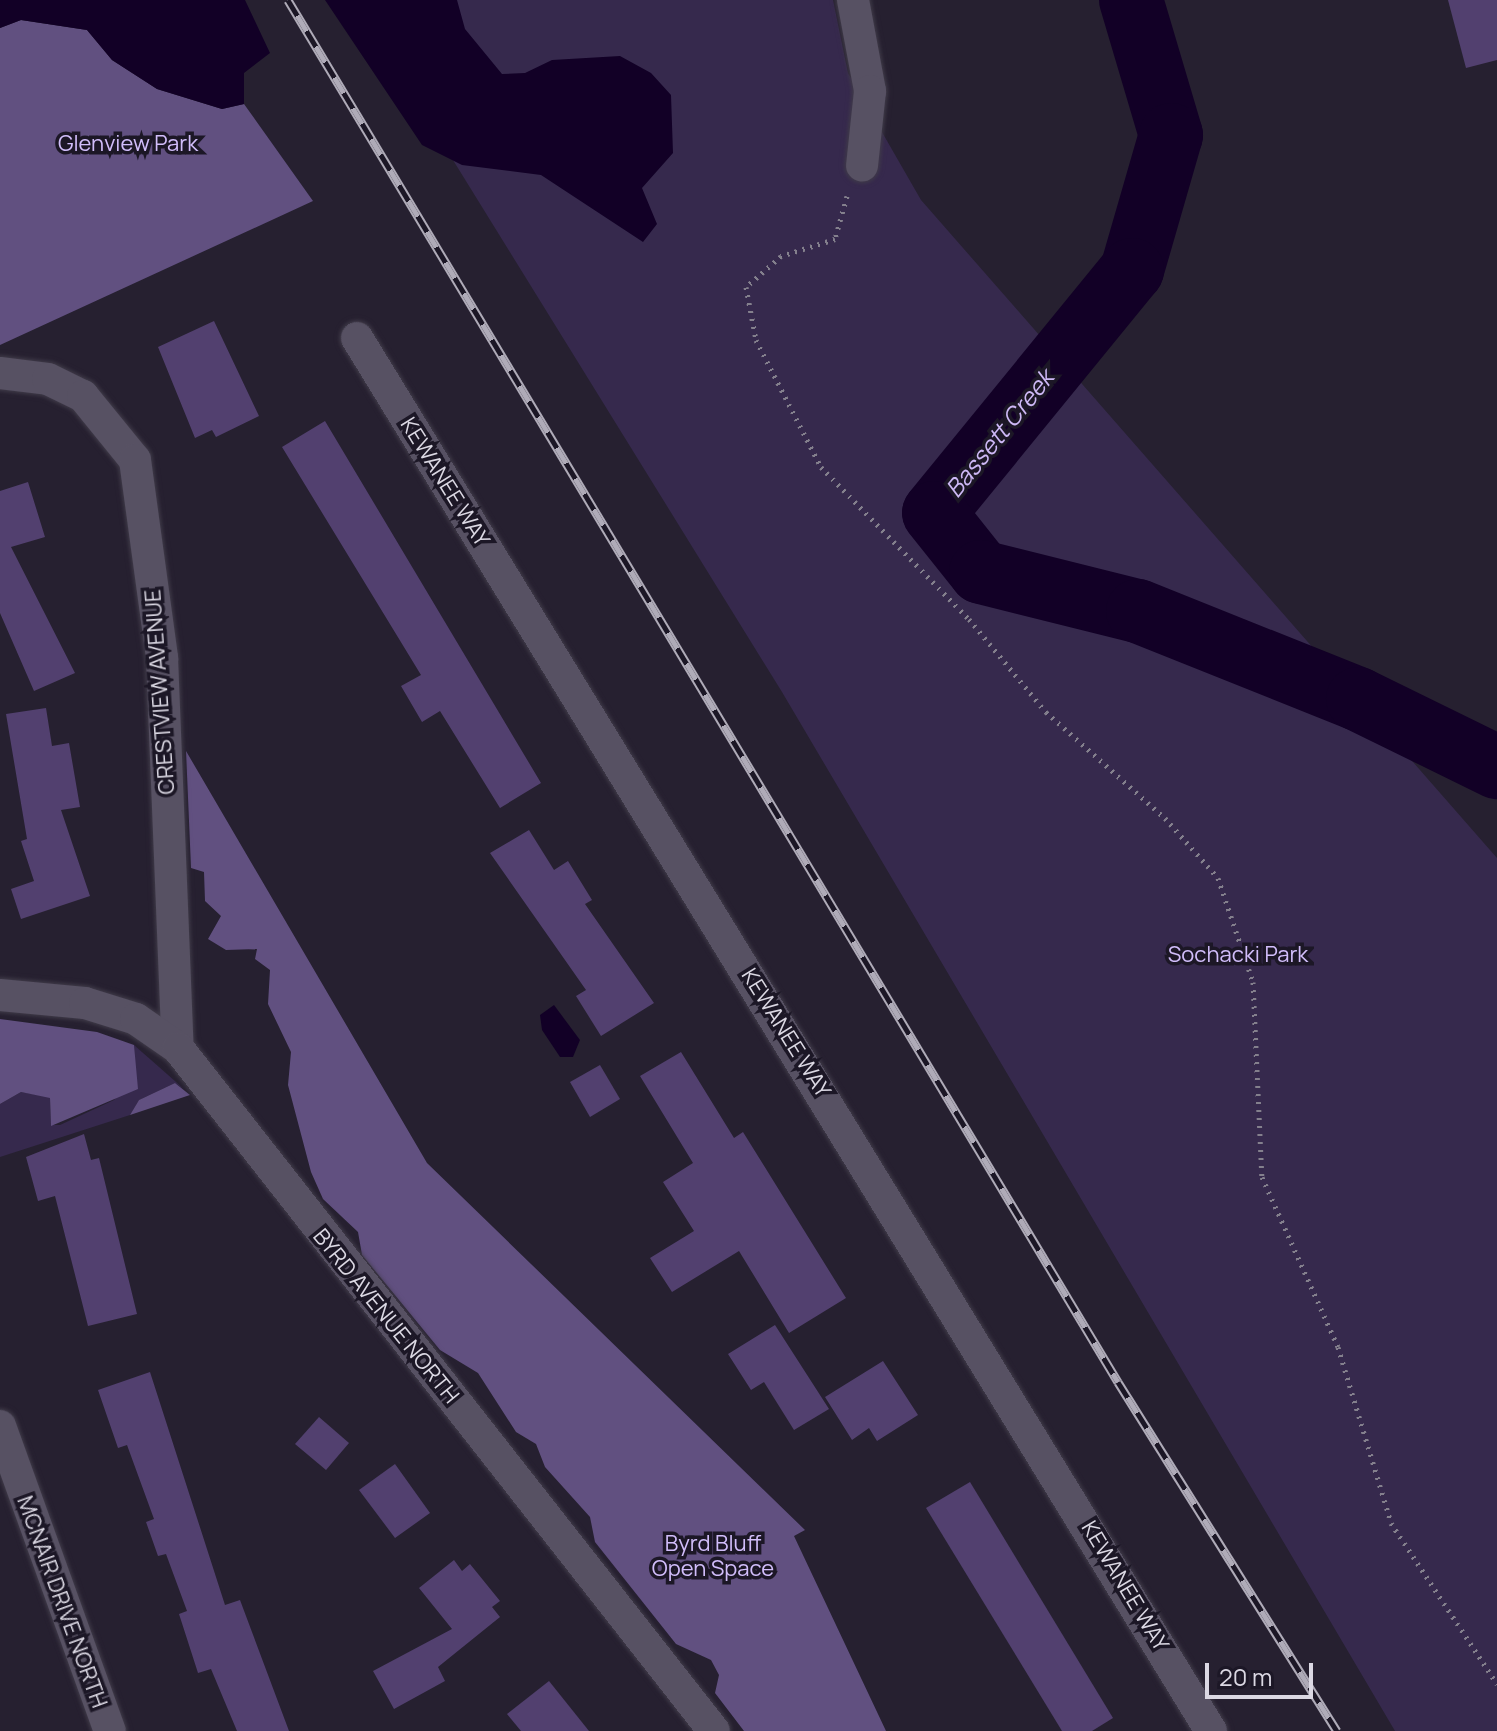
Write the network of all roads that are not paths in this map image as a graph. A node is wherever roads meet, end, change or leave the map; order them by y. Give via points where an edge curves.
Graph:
1 (853, 0) edge
2 (862, 166) road end
3 (357, 338) dead end
4 (0, 373) edge
5 (0, 995) edge
6 (178, 1048) junction
7 (0, 1426) edge
8 (110, 1731) edge
9 (714, 1731) edge
10 (1211, 1731) edge

1 - 2 street via 870,91
3 - 10 street, KEWANEE WAY
4 - 6 street, CRESTVIEW AVENUE via 48,379 83,396 122,436 141,492 162,658
5 - 6 street, BYRD AVENUE NORTH via 85,1003 136,1019
6 - 9 street, BYRD AVENUE NORTH
7 - 8 street, MCNAIR DRIVE NORTH

